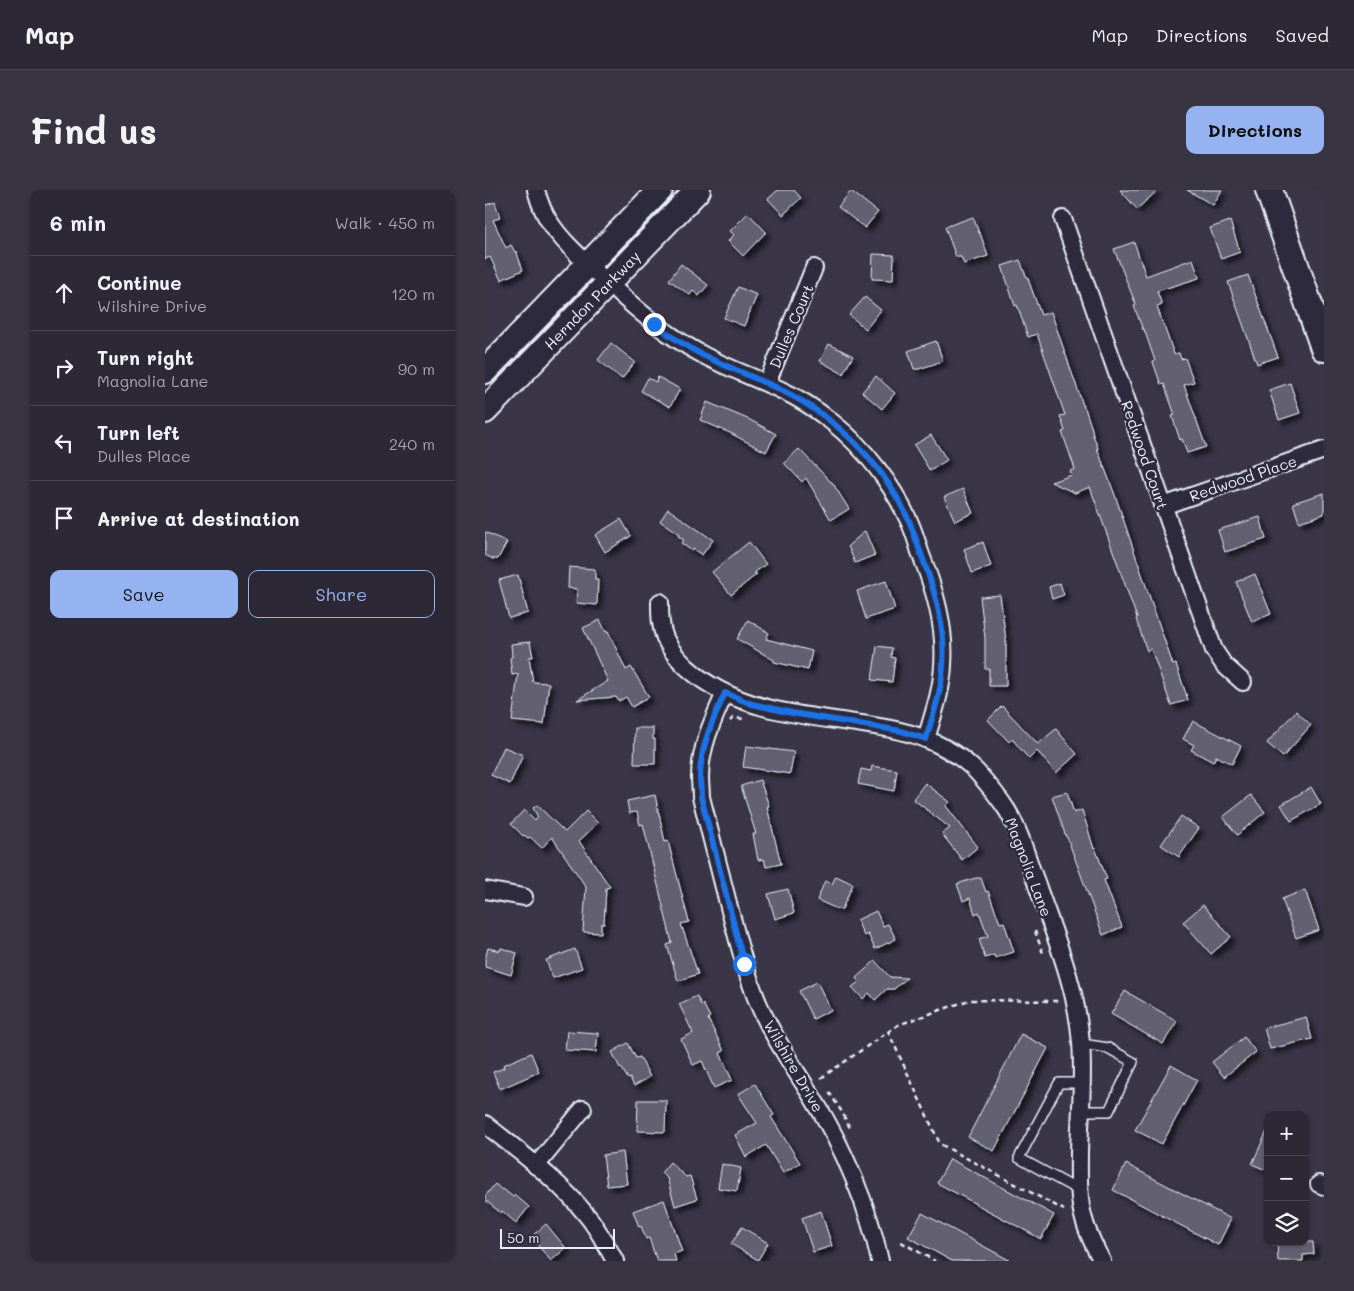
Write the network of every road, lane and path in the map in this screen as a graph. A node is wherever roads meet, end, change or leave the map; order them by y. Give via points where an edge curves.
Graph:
1 (536, 190) edge
2 (661, 190) edge
3 (698, 190) edge
4 (1269, 190) edge
5 (1063, 219) dead end
6 (588, 264) junction
7 (815, 268) dead end
8 (608, 283) junction
9 (1324, 348) edge
10 (485, 371) edge
11 (767, 383) junction
12 (485, 410) edge
13 (1324, 450) edge
14 (1163, 506) junction
15 (660, 602) dead end
16 (1243, 682) dead end
17 (725, 693) junction
18 (748, 719) dead end
19 (727, 724) dead end
20 (926, 739) junction
21 (485, 890) edge
22 (524, 897) dead end
23 (1033, 925) dead end
24 (1045, 958) dead end
25 (1057, 994) dead end
26 (888, 1031) junction
27 (1081, 1044) junction
28 (816, 1072) dead end
29 (1081, 1083) junction
30 (583, 1109) dead end
31 (1081, 1111) junction
32 (485, 1124) edge
33 (536, 1166) junction
34 (1080, 1191) junction
35 (1064, 1210) dead end
36 (901, 1242) dead end
37 (615, 1261) edge
38 (880, 1261) edge
39 (935, 1261) edge
40 (1102, 1261) edge

1 - 6 street via 549,220
2 - 6 main road, Herndon Parkway
3 - 8 main road, Herndon Parkway
4 - 9 main road
5 - 14 street, Redwood Court
6 - 8 street
6 - 10 main road, Herndon Parkway
7 - 11 street, Dulles Court
8 - 11 street via 682,344
8 - 12 main road, Herndon Parkway
11 - 20 street via 808,405 856,444 895,494 910,523 939,609 943,641 940,690
13 - 14 street, Redwood Place
14 - 16 street, Redwood Court via 1214,650 1224,666
15 - 17 street, Magnolia Lane via 664,636 672,651 683,665
17 - 20 street, Magnolia Lane via 752,704 901,731
17 - 38 street, Wilshire Drive via 708,732 700,777 703,805 744,964 759,1006 779,1045 841,1149 865,1209
18 - 19 path via 733,718
20 - 27 street, Magnolia Lane via 952,752 973,768 1008,811 1070,981
21 - 22 street
23 - 24 path
25 - 26 path via 1058,1001 969,1000
26 - 28 path via 821,1078
26 - 35 path via 940,1144
27 - 29 street, Magnolia Lane
27 - 31 lane via 1108,1048 1133,1062 1109,1111
29 - 31 street, Magnolia Lane
29 - 34 lane via 1059,1083 1019,1158
30 - 33 street
31 - 34 street, Magnolia Lane
32 - 33 street
33 - 37 street via 589,1218
34 - 40 street, Magnolia Lane via 1089,1234
36 - 39 path

